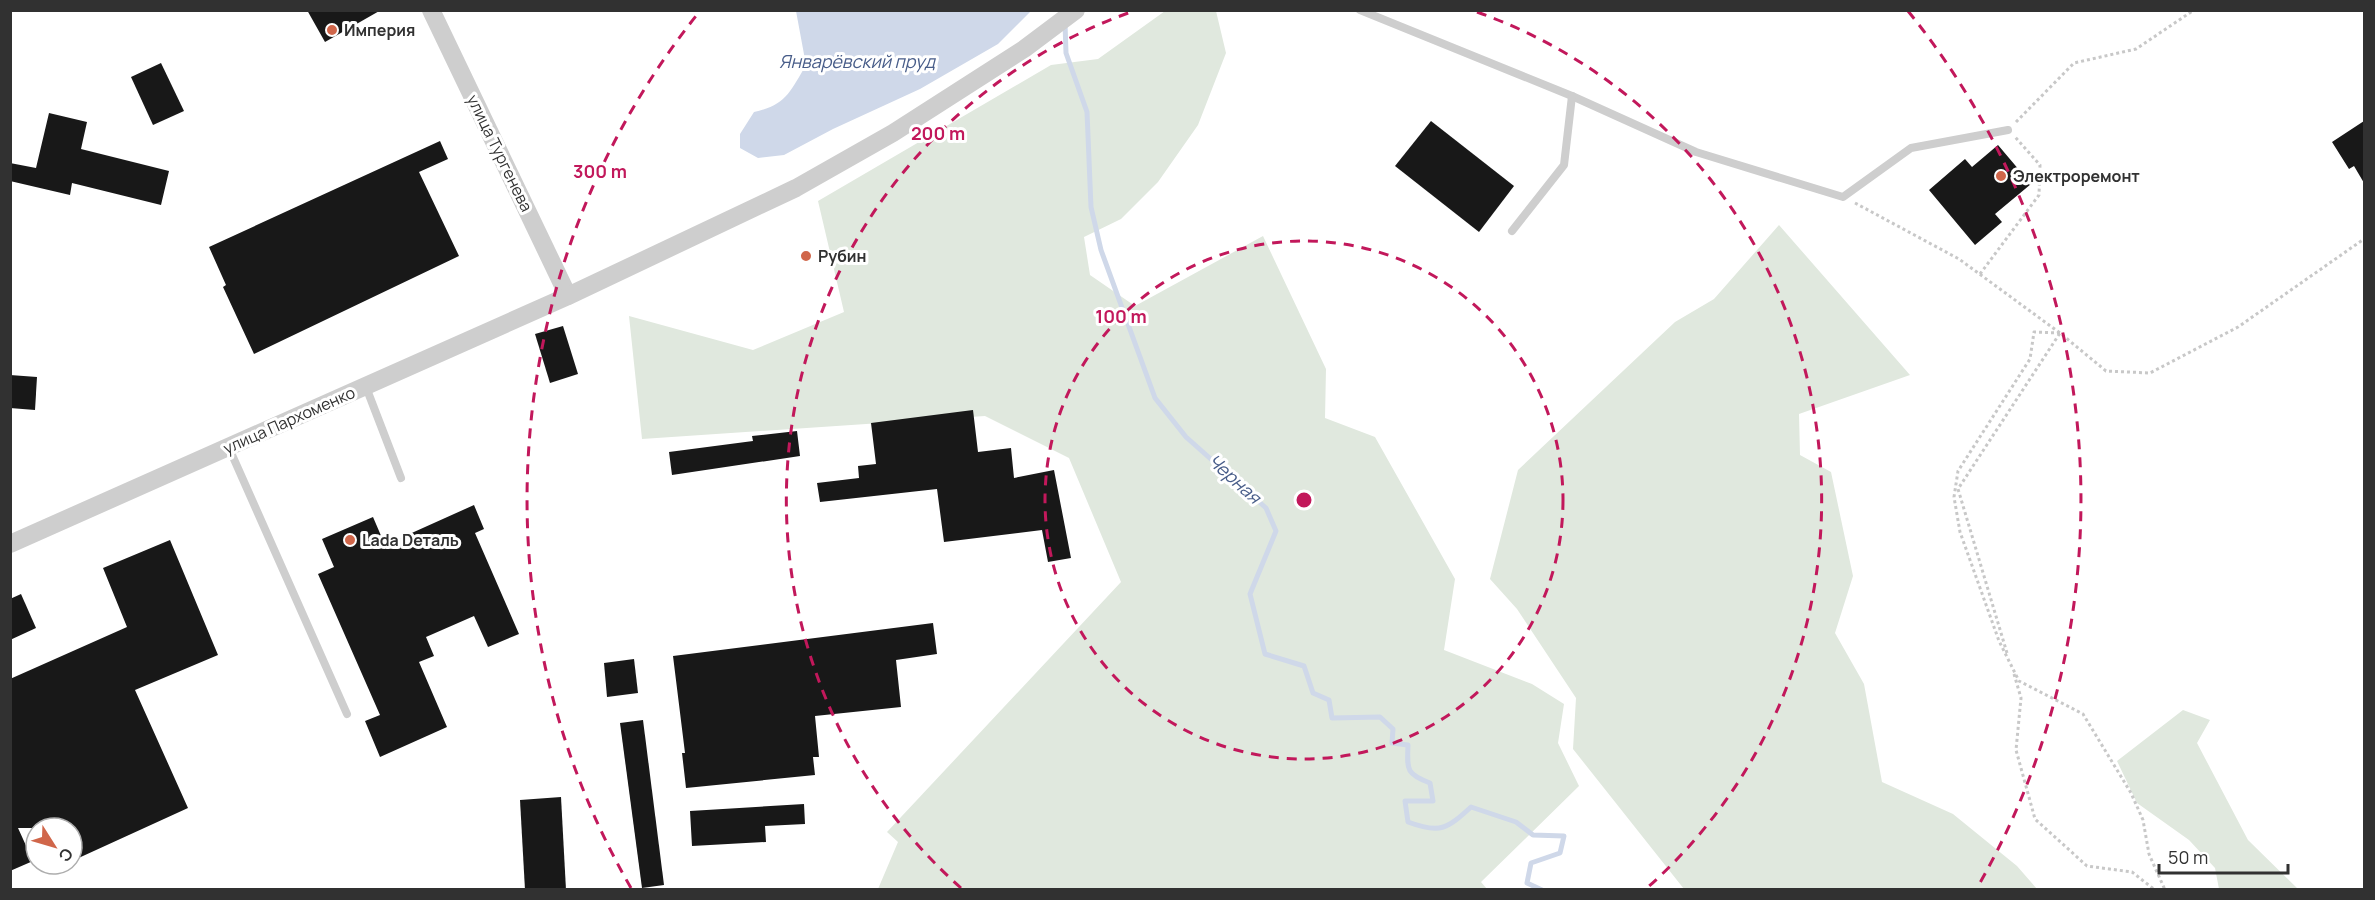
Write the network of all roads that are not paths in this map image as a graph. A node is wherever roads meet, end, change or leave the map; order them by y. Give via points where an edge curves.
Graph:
1 (431, 10) edge
2 (1076, 10) edge
3 (1360, 10) edge
4 (1572, 96) junction
5 (2008, 130) road end
6 (1512, 231) dead end
7 (568, 296) junction
8 (365, 386) junction
9 (229, 447) junction
10 (401, 478) dead end
11 (10, 544) edge
12 (347, 714) dead end

1 - 7 street, улица Тургенева
2 - 7 street, улица Пархоменко via 1024,49 893,133 796,188
3 - 4 lane
4 - 5 lane via 1696,152 1843,196 1911,148
4 - 6 lane via 1563,165
7 - 8 street, улица Пархоменко
8 - 9 street, улица Пархоменко
8 - 10 lane
9 - 11 street, улица Пархоменко
9 - 12 lane

